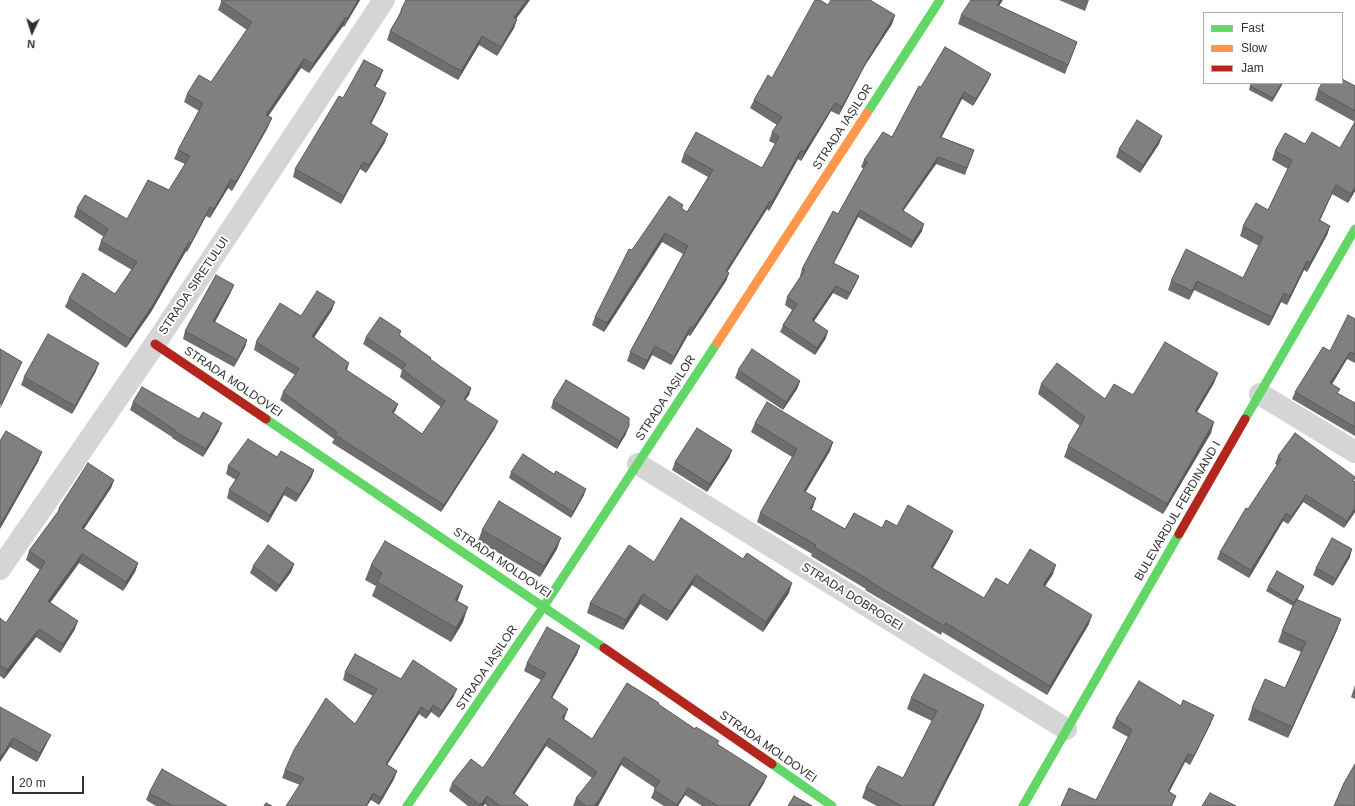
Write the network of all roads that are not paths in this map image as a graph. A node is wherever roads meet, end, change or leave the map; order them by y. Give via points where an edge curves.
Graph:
1 (384, 0) edge
2 (940, 0) edge
3 (1355, 229) edge
4 (155, 344) junction
5 (1260, 394) junction
6 (1355, 452) edge
7 (638, 464) junction
8 (0, 569) edge
9 (544, 606) junction
10 (1066, 729) junction
11 (407, 806) edge
12 (832, 806) edge
13 (1023, 806) edge

1 - 4 street, STRADA SIRETULUI
2 - 7 street, STRADA IAȘILOR
3 - 5 street, BULEVARDUL FERDINAND I
4 - 8 street, STRADA SIRETULUI
4 - 9 street, STRADA MOLDOVEI
5 - 6 street
5 - 10 street, BULEVARDUL FERDINAND I
7 - 9 street, STRADA IAȘILOR
7 - 10 street, STRADA DOBROGEI
9 - 11 street, STRADA IAȘILOR
9 - 12 street, STRADA MOLDOVEI
10 - 13 street, BULEVARDUL FERDINAND I

